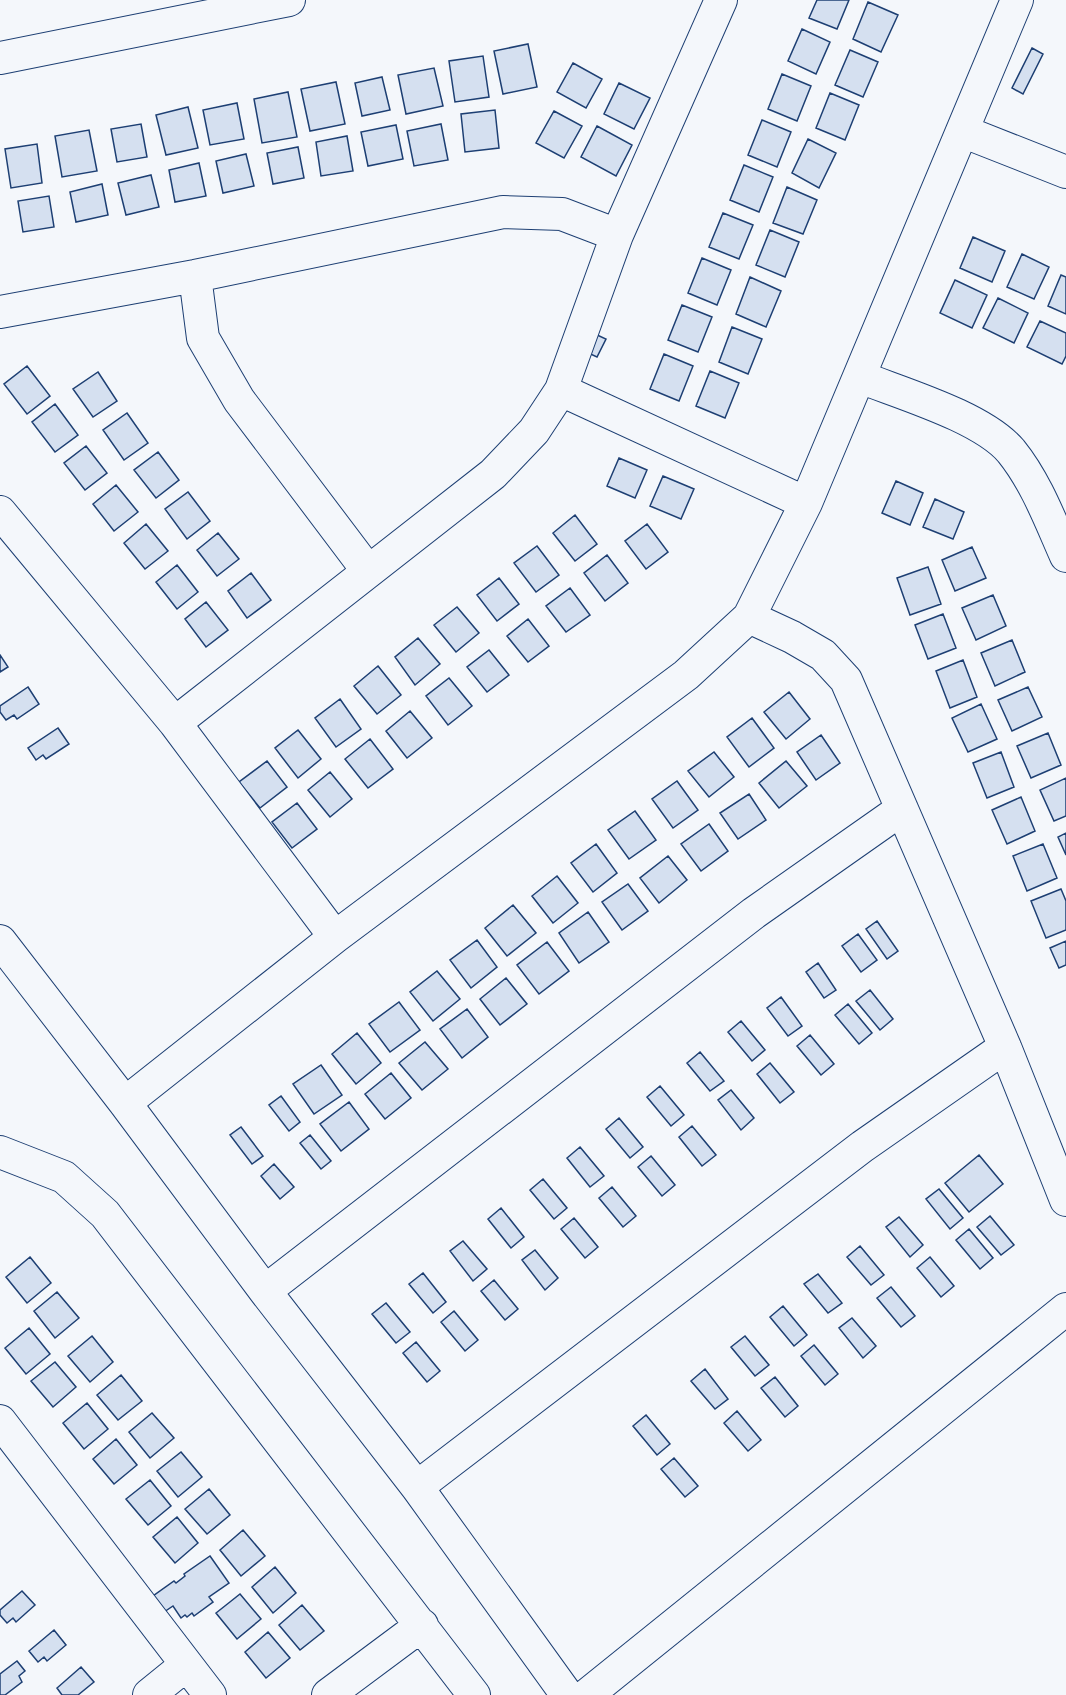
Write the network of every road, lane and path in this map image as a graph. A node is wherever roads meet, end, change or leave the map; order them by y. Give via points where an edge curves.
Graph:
1 (289, 0) edge
2 (1017, 0) edge
3 (712, 2) edge
4 (0, 58) edge
5 (963, 131) junction
6 (1066, 172) edge
7 (617, 235) junction
8 (195, 276) junction
9 (0, 312) edge
10 (860, 377) junction
11 (561, 390) junction
12 (806, 503) junction
13 (0, 512) edge
14 (1066, 556) edge
15 (368, 571) junction
16 (749, 617) junction
17 (175, 723) junction
18 (902, 809) junction
19 (335, 937) junction
20 (0, 941) edge
21 (1005, 1047) junction
22 (125, 1103) junction
23 (0, 1152) edge
24 (1066, 1200) edge
25 (264, 1291) junction
26 (1066, 1309) edge
27 (0, 1421) edge
28 (417, 1487) junction
29 (422, 1625) junction
30 (186, 1665) junction
31 (148, 1695) edge
32 (210, 1695) edge
33 (328, 1695) edge
34 (474, 1695) edge
35 (567, 1695) edge
36 (587, 1695) edge

1 - 4 street
2 - 5 street
3 - 7 street
5 - 6 street
5 - 10 street
7 - 8 street via 562,214 503,212
7 - 11 street
8 - 9 street
8 - 15 street via 203,338 239,399
10 - 12 street
10 - 14 street via 977,424 1010,450 1035,486
11 - 12 street
11 - 15 street via 534,431 493,474
12 - 16 street
13 - 17 street
15 - 17 street
16 - 18 street via 823,656 846,680
16 - 19 street via 686,675
17 - 19 street
18 - 21 street
18 - 25 street via 754,913
19 - 22 street
20 - 22 street
21 - 24 street
21 - 28 street via 863,1146
22 - 25 street
23 - 29 street via 64,1177 105,1214
25 - 28 street
26 - 36 street
27 - 30 street
28 - 35 street
29 - 33 street
29 - 34 street
30 - 31 street
30 - 32 street

